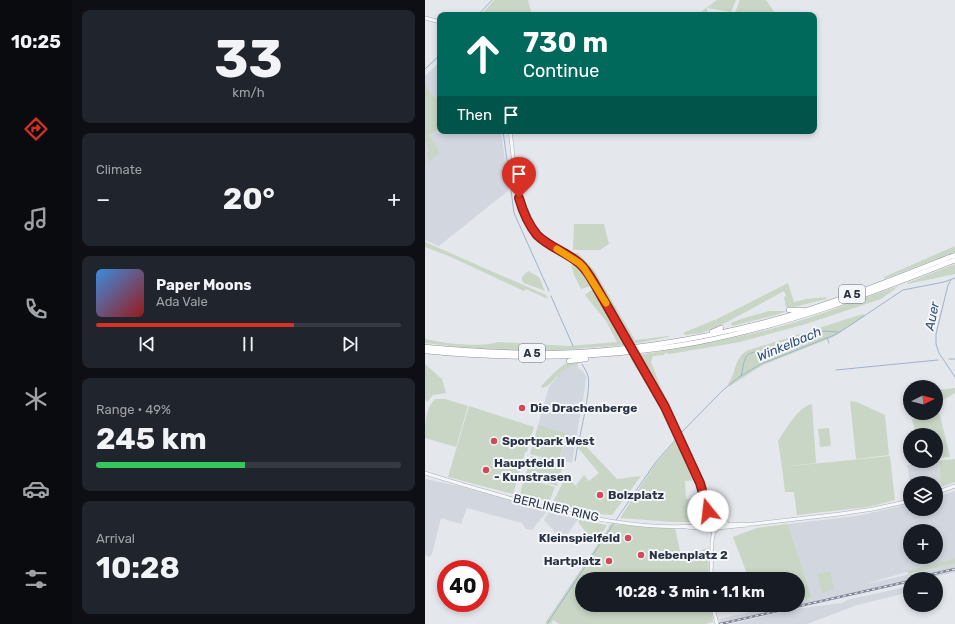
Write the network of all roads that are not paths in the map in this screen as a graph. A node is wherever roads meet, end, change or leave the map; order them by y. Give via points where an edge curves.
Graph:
1 (425, 18) edge
2 (437, 21) edge
3 (510, 134) edge
4 (955, 255) edge
5 (955, 260) edge
6 (808, 309) junction
7 (789, 310) dead end
8 (721, 328) dead end
9 (705, 336) junction
10 (425, 347) edge
11 (425, 351) edge
12 (599, 355) junction
13 (569, 361) dead end
14 (425, 474) edge
15 (955, 486) edge
16 (943, 490) edge
17 (903, 502) edge
18 (708, 511) junction
19 (730, 524) junction
20 (750, 524) junction
21 (717, 526) junction
22 (711, 527) junction
23 (711, 572) edge
24 (714, 612) edge
25 (717, 624) edge

1 - 2 street
3 - 18 street, bridge via 519,198 527,220 544,241 579,263 589,274 665,407 700,483
4 - 6 highway, A 5
5 - 12 highway, A 5 via 853,299 770,325 698,342
6 - 7 highway
6 - 9 highway, A 5
8 - 9 highway
9 - 10 highway, A 5 via 624,348 557,353 483,352
11 - 12 highway, A 5 via 512,357
12 - 13 highway via 595,358
14 - 22 street, BERLINER RING via 549,509 618,522
15 - 16 street
17 - 20 street, BERLINER RING via 853,512
18 - 19 street
18 - 22 street
19 - 20 street, BERLINER RING
19 - 21 street, BERLINER RING
20 - 21 street, BERLINER RING
21 - 22 street, BERLINER RING
21 - 22 street
22 - 23 street
24 - 25 street, bridge

